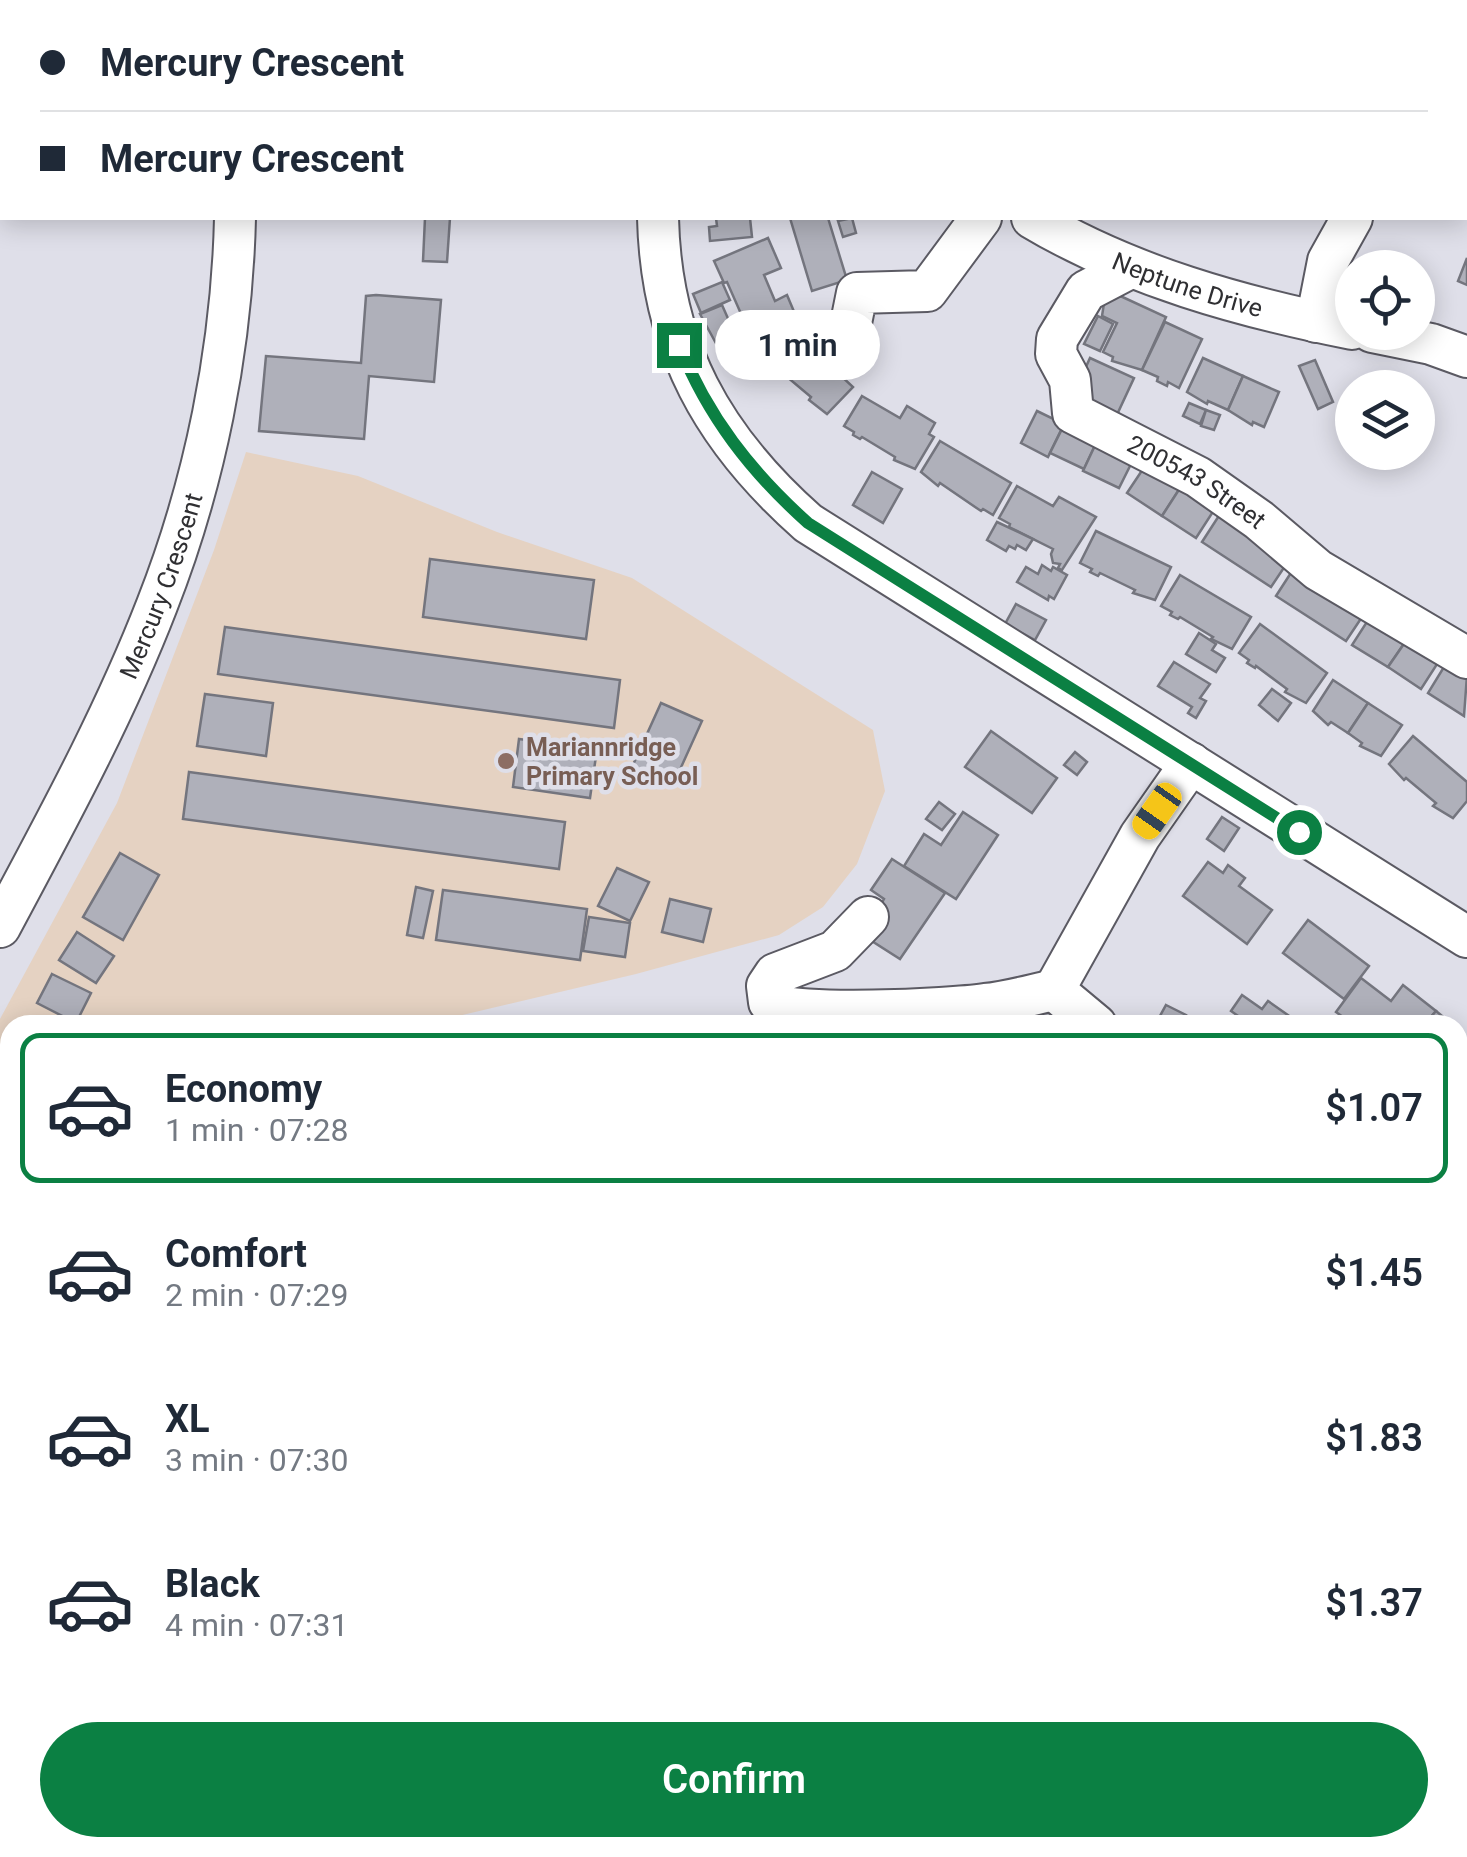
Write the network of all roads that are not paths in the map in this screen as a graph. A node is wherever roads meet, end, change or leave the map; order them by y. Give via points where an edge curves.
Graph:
1 (235, 220) edge
2 (658, 220) edge
3 (980, 220) edge
4 (1036, 220) edge
5 (1351, 220) edge
6 (1130, 268) junction
7 (1334, 325) edge
8 (850, 328) dead end
9 (1435, 345) edge
10 (1467, 357) edge
11 (1467, 658) edge
12 (1191, 762) junction
13 (868, 918) dead end
14 (0, 927) edge
15 (1467, 937) edge
16 (1054, 990) junction
17 (1084, 1015) edge

1 - 14 street, Mercury Crescent via 228,322 178,545 120,691
2 - 12 street via 659,256 679,345 716,421 755,474 808,523
3 - 8 street via 927,291 857,293
4 - 6 street, Neptune Drive
5 - 7 street via 1328,261
6 - 7 street, Neptune Drive
6 - 11 street, 200543 Street via 1086,290 1057,339 1074,413 1198,477 1318,570
9 - 10 street
12 - 15 street
12 - 16 street via 1140,836
13 - 16 street via 835,952 775,974 768,1002 789,1009 908,1010
16 - 17 street

